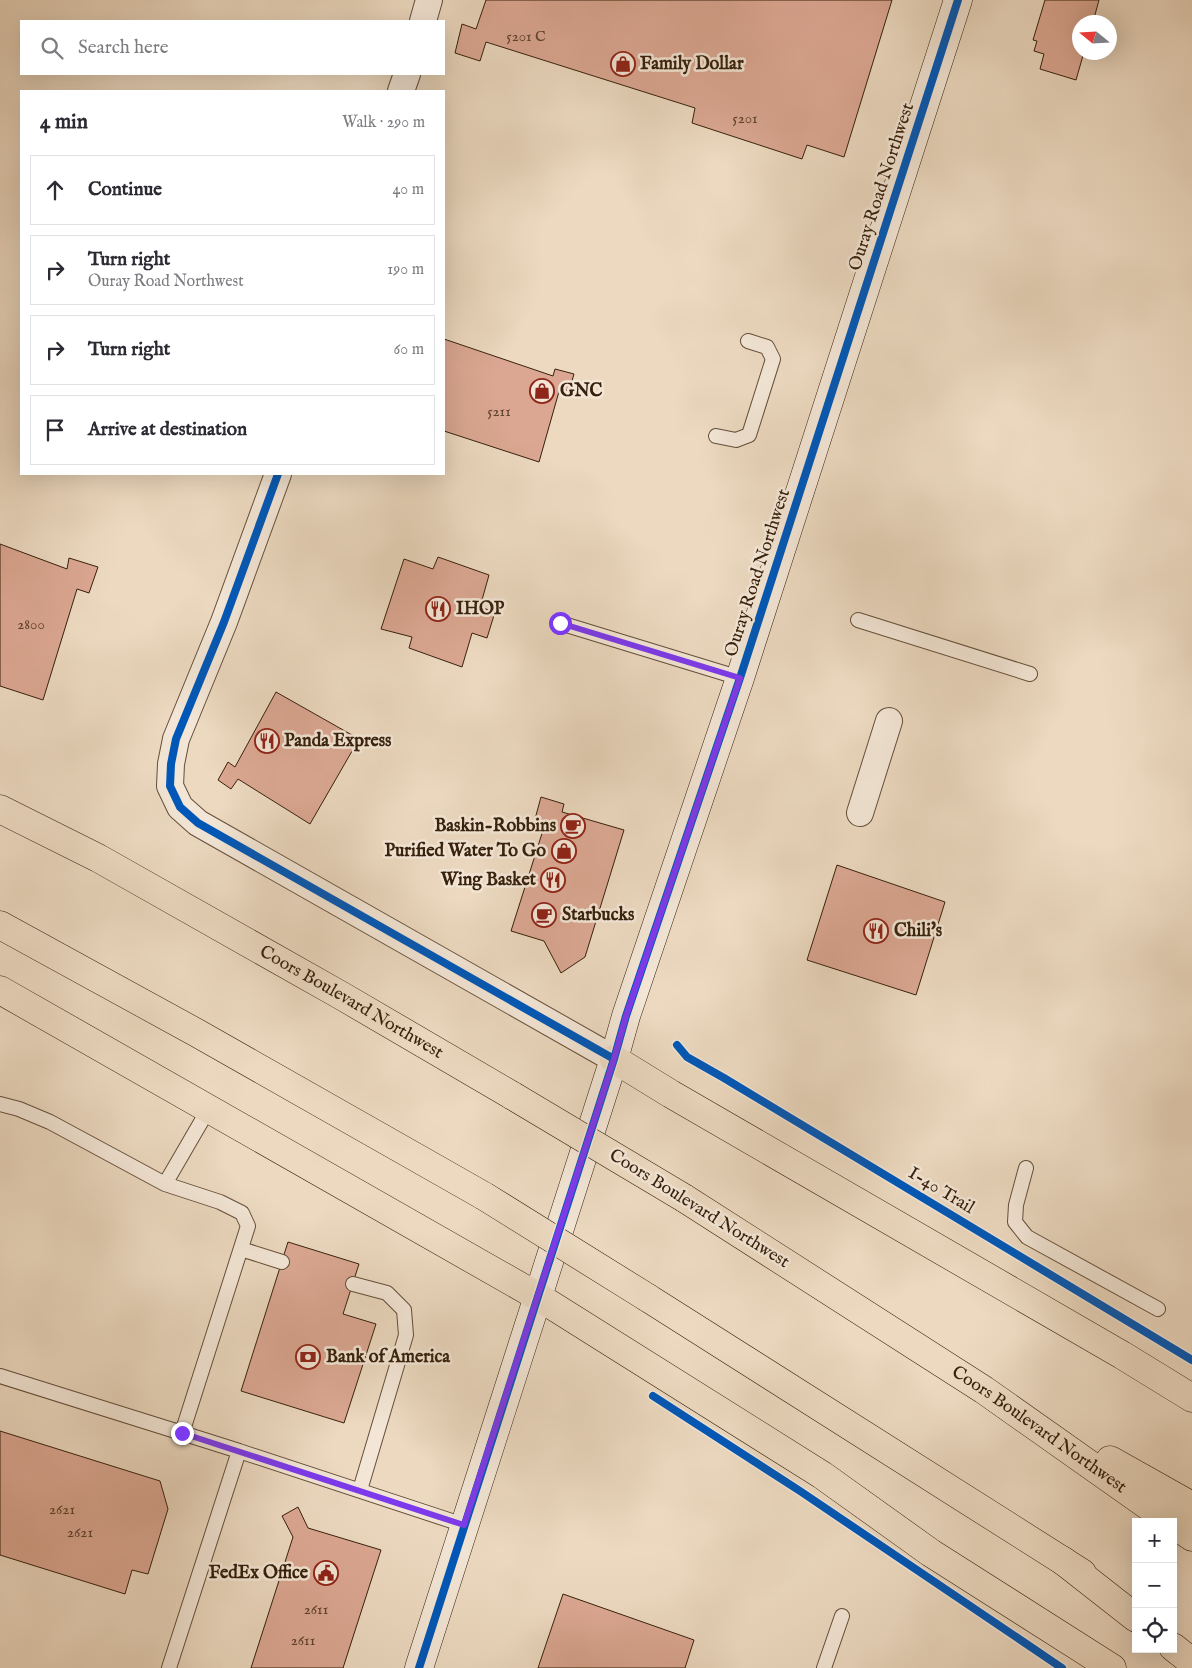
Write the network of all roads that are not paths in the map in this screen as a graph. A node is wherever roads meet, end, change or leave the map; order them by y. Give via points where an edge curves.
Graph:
1 (429, 0) edge
2 (958, 0) edge
3 (423, 20) edge
4 (407, 75) edge
5 (401, 90) edge
6 (748, 341) dead end
7 (716, 436) dead end
8 (278, 475) edge
9 (858, 620) dead end
10 (560, 623) dead end
11 (1030, 674) dead end
12 (740, 678) junction
13 (889, 722) dead end
14 (0, 809) edge
15 (860, 813) dead end
16 (0, 925) edge
17 (0, 990) edge
18 (614, 1059) junction
19 (0, 1104) edge
20 (208, 1110) junction
21 (1026, 1168) dead end
22 (165, 1184) junction
23 (241, 1249) junction
24 (282, 1262) dead end
25 (353, 1284) dead end
26 (537, 1296) junction
27 (1158, 1309) dead end
28 (0, 1376) edge
29 (984, 1390) junction
30 (1192, 1398) edge
31 (182, 1433) junction
32 (239, 1450) junction
33 (360, 1490) junction
34 (1192, 1506) edge
35 (1165, 1518) edge
36 (464, 1525) junction
37 (1177, 1526) edge
38 (1192, 1537) edge
39 (1062, 1560) junction
40 (1134, 1608) edge
41 (1132, 1615) edge
42 (842, 1616) dead end
43 (1177, 1637) edge
44 (1192, 1646) edge
45 (1177, 1650) edge
46 (1192, 1662) edge
47 (169, 1668) edge
48 (419, 1668) edge
49 (824, 1668) edge
50 (1112, 1668) edge

1 - 3 street
2 - 12 street, Ouray Road Northwest
4 - 5 street
6 - 7 lane via 767,347 773,359 749,435 736,440
8 - 18 street via 224,622 176,739 170,786 180,807 198,823
9 - 11 lane
10 - 12 lane
12 - 18 street, Ouray Road Northwest
13 - 15 street
14 - 29 main road, Coors Boulevard Northwest, bridge via 98,858 513,1096 684,1198
16 - 39 main road, bridge via 484,1196
17 - 20 main road
18 - 26 street, Ouray Road Northwest
18 - 30 main road
19 - 22 lane via 50,1122
20 - 22 lane
20 - 26 main road
21 - 27 lane via 1015,1222 1027,1237
22 - 23 lane via 220,1202 242,1214 248,1226
23 - 24 lane
23 - 31 lane
25 - 33 lane via 387,1293 404,1310 406,1334
26 - 36 street, Ouray Road Northwest
26 - 50 main road via 822,1475 931,1553
28 - 31 lane
29 - 34 main road
29 - 35 main road, Coors Boulevard Northwest
31 - 32 lane
32 - 33 lane
32 - 47 lane
33 - 36 lane
36 - 48 street, Ouray Road Northwest
37 - 38 main road, Coors Boulevard Northwest
39 - 40 main road
39 - 41 main road
42 - 49 lane
43 - 44 main road
45 - 46 main road

